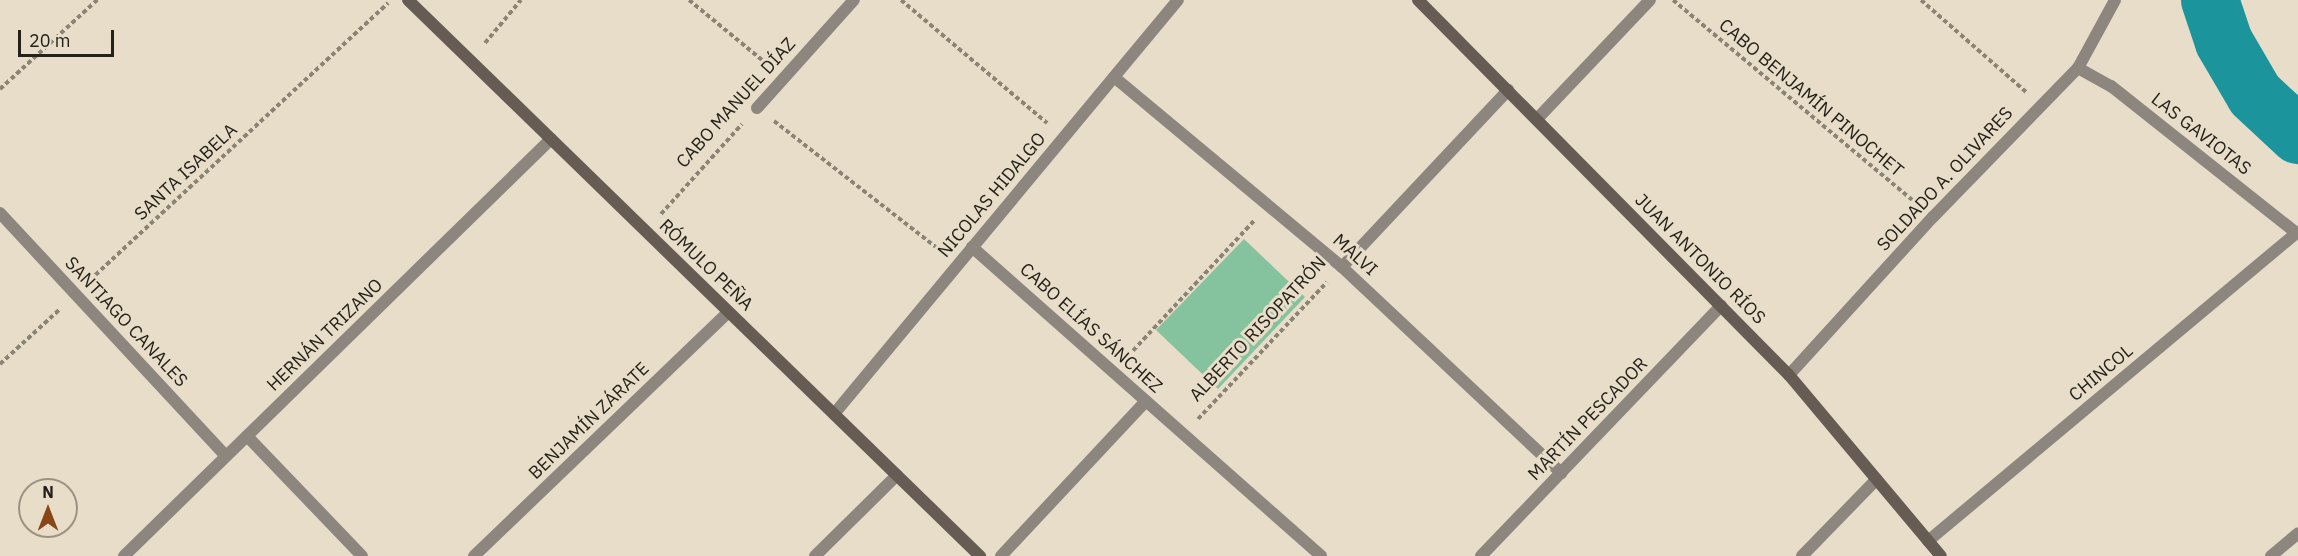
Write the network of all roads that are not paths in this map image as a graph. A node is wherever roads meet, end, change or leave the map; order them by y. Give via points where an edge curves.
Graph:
1 (408, 0) edge
2 (854, 0) edge
3 (1178, 0) edge
4 (1418, 0) edge
5 (1650, 0) edge
6 (2115, 0) edge
7 (2078, 68) junction
8 (1114, 77) junction
9 (1508, 90) junction
10 (757, 108) road end
11 (1537, 119) junction
12 (551, 139) junction
13 (0, 213) edge
14 (2297, 233) edge
15 (972, 247) junction
16 (1342, 267) junction
17 (1721, 306) junction
18 (728, 312) junction
19 (1789, 375) junction
20 (1146, 401) junction
21 (834, 414) junction
22 (247, 436) junction
23 (226, 456) junction
24 (1561, 473) junction
25 (897, 475) junction
26 (1876, 479) junction
27 (2298, 533) edge
28 (1929, 541) junction
29 (124, 556) edge
30 (362, 556) edge
31 (474, 556) edge
32 (815, 556) edge
33 (980, 556) edge
34 (1002, 556) edge
35 (1321, 556) edge
36 (1482, 556) edge
37 (1802, 556) edge
38 (1941, 556) edge
39 (2271, 556) edge

1 - 12 street, RÓMULO PEÑA
2 - 10 street, CABO MANUEL DÍAZ
3 - 8 street, NICOLAS HIDALGO
4 - 9 street, JUAN ANTONIO RÍOS
5 - 11 street
6 - 7 street, SOLDADO A. OLIVARES
7 - 14 street, LAS GAVIOTAS via 2111,86
7 - 19 street, SOLDADO A. OLIVARES via 1933,217
8 - 15 street, NICOLAS HIDALGO
8 - 16 street, MALVI
9 - 11 street, JUAN ANTONIO RÍOS
9 - 16 street, ALBERTO RISOPATRÓN
11 - 17 street, JUAN ANTONIO RÍOS
12 - 18 street, RÓMULO PEÑA
12 - 22 street, HERNÁN TRIZANO
13 - 23 street, SANTIAGO CANALES
14 - 28 street, CHINCOL
15 - 20 street, CABO ELÍAS SÁNCHEZ
15 - 21 street, NICOLAS HIDALGO
16 - 24 street, MALVI
17 - 19 street, JUAN ANTONIO RÍOS
17 - 24 street, MARTÍN PESCADOR
18 - 21 street, RÓMULO PEÑA
18 - 31 street, BENJAMÍN ZÁRATE
19 - 26 street, JUAN ANTONIO RÍOS
20 - 34 street
20 - 35 street, CABO ELÍAS SÁNCHEZ
21 - 25 street, RÓMULO PEÑA
22 - 23 street, HERNÁN TRIZANO
22 - 30 street
23 - 29 street, HERNÁN TRIZANO
24 - 36 street, MARTÍN PESCADOR
25 - 32 street
25 - 33 street, RÓMULO PEÑA
26 - 28 street, JUAN ANTONIO RÍOS
26 - 37 street
27 - 39 street
28 - 38 street, JUAN ANTONIO RÍOS

